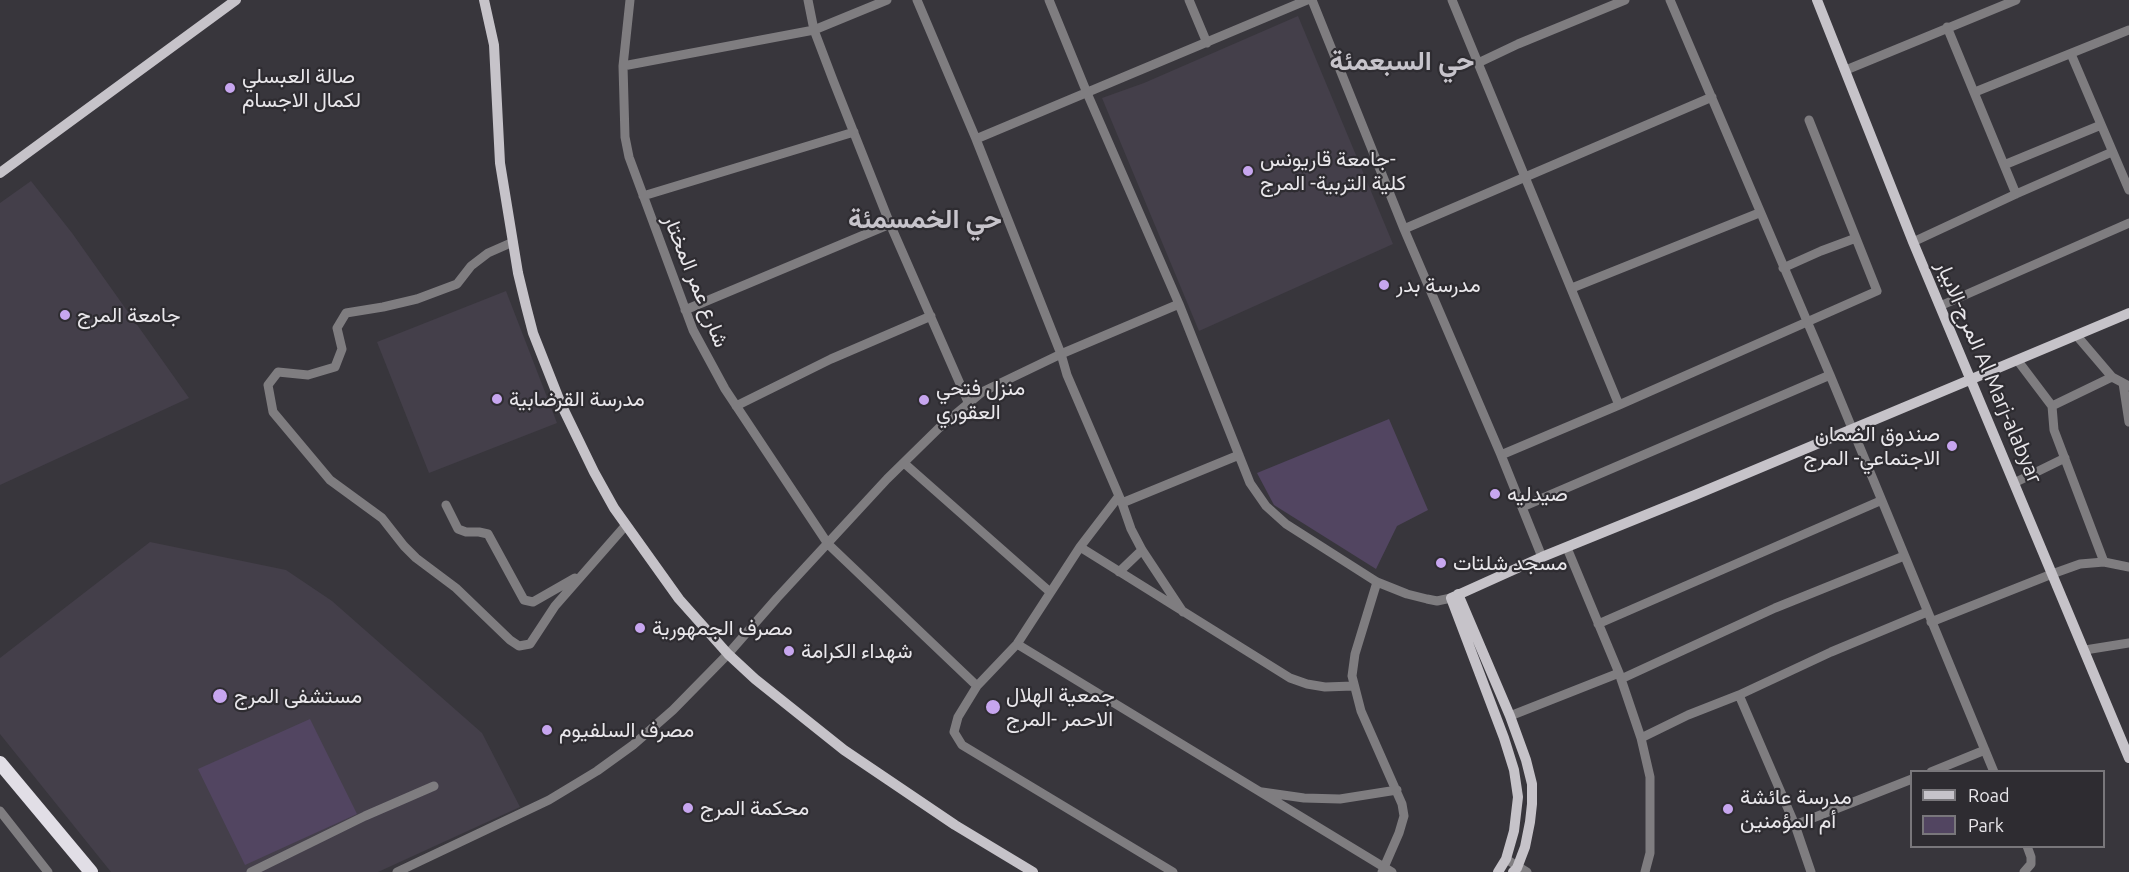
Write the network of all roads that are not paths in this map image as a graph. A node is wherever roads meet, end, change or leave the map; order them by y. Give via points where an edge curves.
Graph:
1 (236, 0) edge
2 (484, 0) edge
3 (630, 0) edge
4 (808, 0) edge
5 (887, 0) edge
6 (917, 0) edge
7 (1049, 0) edge
8 (1189, 0) edge
9 (1307, 0) edge
10 (1312, 0) edge
11 (1452, 0) edge
12 (1624, 0) edge
13 (1670, 0) edge
14 (1817, 0) edge
15 (2016, 0) edge
16 (1947, 27) junction
17 (814, 30) junction
18 (2129, 30) edge
19 (1207, 43) junction
20 (2071, 54) junction
21 (1478, 63) junction
22 (623, 66) junction
23 (1846, 70) junction
24 (1975, 92) junction
25 (1087, 93) junction
26 (1712, 97) junction
27 (1809, 120) dead end
28 (2101, 125) junction
29 (855, 132) junction
30 (976, 139) junction
31 (2112, 152) junction
32 (2004, 165) junction
33 (0, 173) edge
34 (1526, 177) junction
35 (2129, 190) edge
36 (2016, 194) junction
37 (643, 196) junction
38 (1759, 213) junction
39 (2129, 223) edge
40 (890, 224) junction
41 (1404, 230) junction
42 (1856, 238) junction
43 (513, 242) junction
44 (1913, 242) junction
45 (1784, 268) junction
46 (1572, 288) junction
47 (1179, 304) junction
48 (1940, 306) junction
49 (685, 310) junction
50 (2129, 313) edge
51 (931, 316) junction
52 (1807, 322) junction
53 (2077, 336) junction
54 (1061, 354) junction
55 (2018, 361) junction
56 (1830, 375) junction
57 (2112, 377) junction
58 (1971, 381) junction
59 (2126, 384) edge
60 (968, 402) junction
61 (1619, 405) junction
62 (736, 406) junction
63 (2052, 406) junction
64 (2129, 422) edge
65 (1851, 430) junction
66 (1239, 455) junction
67 (1501, 455) junction
68 (2065, 458) junction
69 (904, 463) junction
70 (2014, 483) junction
71 (1121, 499) junction
72 (1880, 501) junction
73 (446, 505) dead end
74 (1522, 507) junction
75 (626, 525) junction
76 (828, 544) junction
77 (1080, 547) junction
78 (1567, 548) junction
79 (1142, 550) junction
80 (1904, 556) junction
81 (1542, 557) junction
82 (2104, 562) junction
83 (2129, 567) edge
84 (1119, 572) junction
85 (2052, 574) junction
86 (580, 576) junction
87 (1377, 582) junction
88 (1050, 592) junction
89 (1454, 596) junction
90 (1183, 612) junction
91 (1927, 612) junction
92 (1931, 622) junction
93 (1598, 624) junction
94 (1017, 644) junction
95 (2129, 644) edge
96 (2085, 650) junction
97 (728, 654) junction
98 (1620, 676) junction
99 (977, 686) junction
100 (1353, 686) junction
101 (1739, 695) junction
102 (1510, 716) junction
103 (1641, 738) junction
104 (1985, 750) junction
105 (2129, 758) edge
106 (0, 764) edge
107 (1934, 770) edge
108 (1994, 770) edge
109 (1910, 779) edge
110 (434, 786) dead end
111 (1397, 790) junction
112 (1257, 791) junction
113 (0, 811) edge
114 (9, 822) junction
115 (1795, 825) junction
116 (0, 830) edge
117 (2027, 848) edge
118 (1506, 859) junction
119 (1519, 870) edge
120 (1386, 871) edge
121 (48, 872) edge
122 (91, 872) edge
123 (251, 872) edge
124 (397, 872) edge
125 (1033, 872) edge
126 (1173, 872) edge
127 (1498, 872) edge
128 (1646, 872) edge
129 (1811, 872) edge
130 (2025, 872) edge

1 - 33 main road
2 - 43 main road via 494,45 500,163
3 - 22 street, شارع عمر المختار
4 - 17 street
5 - 17 street
6 - 30 street
7 - 25 street
8 - 19 street
9 - 19 street
10 - 41 street
11 - 21 street
12 - 21 street
13 - 26 street
14 - 23 main road, المرج-الابيار Al Marj-alabyar
15 - 16 street
16 - 23 street
16 - 24 street
17 - 22 street
17 - 29 street
18 - 20 street
19 - 25 street
20 - 24 street
20 - 28 street
21 - 34 street
22 - 37 street, شارع عمر المختار via 625,137
23 - 44 main road, المرج-الابيار Al Marj-alabyar
24 - 32 street
25 - 30 street
25 - 47 street
26 - 34 street
26 - 38 street
27 - 42 street
28 - 31 street
28 - 32 street
29 - 37 street
29 - 40 street
30 - 54 street
31 - 35 street
31 - 36 street
32 - 36 street
34 - 41 street
34 - 46 street
36 - 44 street
37 - 49 street, شارع عمر المختار
38 - 45 street
38 - 46 street
39 - 48 street
40 - 49 street
40 - 51 street
41 - 67 street
42 - 45 street
42 - 52 street via 1877,291
43 - 75 main road via 528,315 550,379 594,472
43 - 86 street via 488,253 457,284 417,299 346,313 337,328 342,349 335,367 308,375 278,372 268,385 271,403 273,412 330,480 382,518 416,558 456,588 515,645 530,644
44 - 48 main road, المرج-الابيار Al Marj-alabyar
45 - 52 street
46 - 61 street
47 - 54 street
47 - 66 street
48 - 58 main road, المرج-الابيار Al Marj-alabyar
49 - 62 street, شارع عمر المختار via 708,361
50 - 53 main road
51 - 60 street
51 - 62 street
52 - 56 street
52 - 61 street
53 - 55 main road
53 - 57 street
54 - 60 street
54 - 71 street
55 - 58 main road
55 - 63 street
56 - 65 street
56 - 74 street
57 - 59 street
57 - 63 street
58 - 65 main road
58 - 70 main road, المرج-الابيار Al Marj-alabyar
59 - 64 street
60 - 69 street
61 - 67 street
62 - 76 street, شارع عمر المختار
63 - 68 street via 2054,430
65 - 72 street
65 - 78 main road
66 - 71 street
66 - 87 street via 1250,483 1266,506 1309,540
67 - 74 street
68 - 70 street
68 - 82 street
69 - 76 street
69 - 88 street
70 - 85 main road, المرج-الابيار Al Marj-alabyar
71 - 77 street
71 - 79 street
72 - 80 street
72 - 93 street
73 - 86 street via 458,529 488,534 524,600 533,602
74 - 81 street
75 - 86 street
75 - 97 main road via 679,599
76 - 97 street
76 - 99 street, شارع عمر المختار
77 - 84 street
77 - 88 street
78 - 81 main road
78 - 93 street
79 - 84 street
79 - 90 street
80 - 91 street
80 - 98 street
81 - 89 main road
82 - 83 street
82 - 85 street via 2080,564
84 - 90 street
85 - 92 street
85 - 96 main road, المرج-الابيار Al Marj-alabyar
87 - 89 street via 1427,599
87 - 100 street via 1355,654
88 - 94 street
89 - 102 main road
89 - 118 main road via 1514,770 1518,796
90 - 100 street via 1290,678 1324,687
91 - 92 street
91 - 101 street
92 - 104 street
93 - 98 street
94 - 99 street
94 - 112 street
95 - 96 street
96 - 105 main road, المرج-الابيار Al Marj-alabyar
97 - 124 street via 656,726 597,771 521,814
97 - 125 main road via 844,750
98 - 102 street
98 - 103 street
99 - 126 street via 954,727 962,745
100 - 111 street
101 - 103 street
101 - 115 street
102 - 119 main road via 1532,784 1530,822
103 - 128 street via 1650,777 1650,853
104 - 107 street
104 - 108 street
106 - 122 highway
109 - 115 street
110 - 123 street
111 - 112 street via 1340,799
111 - 120 street via 1404,816
112 - 120 street
113 - 114 street
114 - 116 street
114 - 121 street
115 - 129 street
117 - 130 street via 2031,864
118 - 119 street
118 - 127 main road

